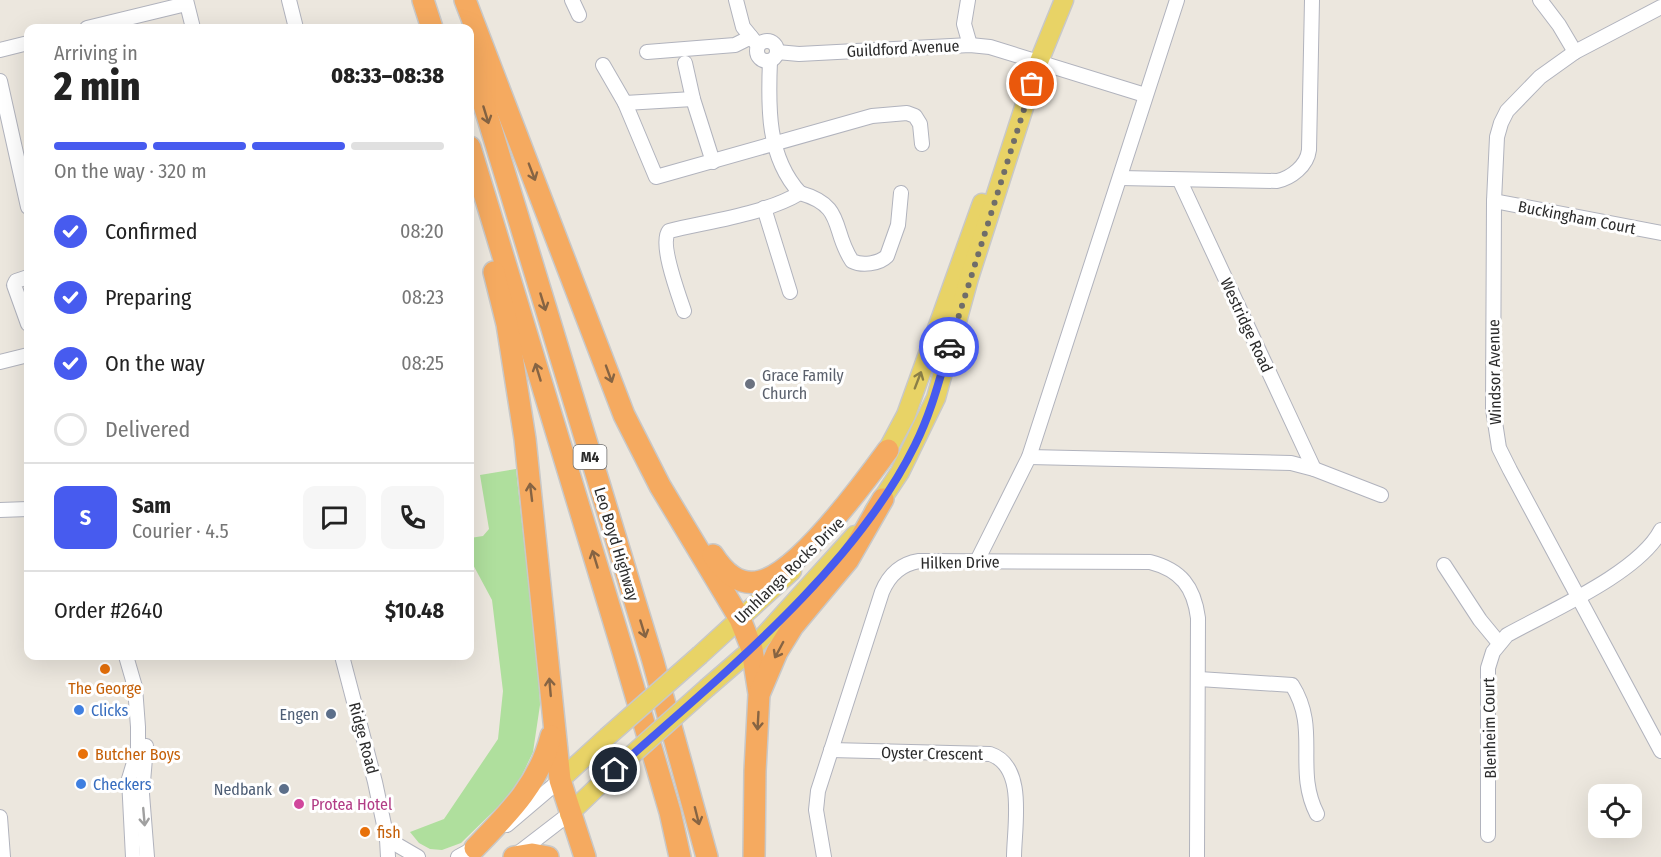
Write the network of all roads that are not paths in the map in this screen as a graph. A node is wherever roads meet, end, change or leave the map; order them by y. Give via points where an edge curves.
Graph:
1 (289, 0) edge
2 (423, 0) edge
3 (452, 0) edge
4 (465, 0) edge
5 (572, 0) edge
6 (736, 0) edge
7 (968, 0) edge
8 (1052, 0) edge
9 (1064, 0) edge
10 (1177, 0) edge
11 (1312, 0) edge
12 (1540, 0) edge
13 (186, 2) edge
14 (1661, 7) edge
15 (579, 15) dead end
16 (102, 24) edge
17 (192, 24) edge
18 (295, 24) edge
19 (430, 24) edge
20 (459, 24) edge
21 (754, 41) junction
22 (24, 44) edge
23 (970, 45) junction
24 (0, 51) edge
25 (647, 51) dead end
26 (1575, 52) junction
27 (773, 56) junction
28 (1033, 62) junction
29 (685, 63) dead end
30 (603, 65) dead end
31 (474, 72) edge
32 (0, 81) edge
33 (1145, 95) junction
34 (693, 99) junction
35 (625, 103) junction
36 (3, 107) edge
37 (775, 143) junction
38 (22, 144) edge
39 (922, 144) dead end
40 (474, 160) edge
41 (713, 162) junction
42 (24, 165) edge
43 (1120, 178) junction
44 (1180, 181) junction
45 (474, 192) edge
46 (900, 192) dead end
47 (800, 193) junction
48 (1494, 201) junction
49 (764, 207) junction
50 (1661, 233) edge
51 (24, 278) edge
52 (790, 292) dead end
53 (684, 311) dead end
54 (24, 313) edge
55 (24, 356) edge
56 (0, 362) edge
57 (624, 415) junction
58 (888, 450) junction
59 (1029, 457) junction
60 (1314, 469) junction
61 (1381, 495) dead end
62 (884, 499) junction
63 (24, 508) edge
64 (0, 510) edge
65 (1661, 530) edge
66 (977, 561) junction
67 (1444, 565) dead end
68 (1577, 596) junction
69 (740, 619) junction
70 (1499, 643) junction
71 (752, 649) junction
72 (127, 660) edge
73 (134, 660) edge
74 (343, 660) edge
75 (1199, 679) junction
76 (759, 694) junction
77 (554, 728) junction
78 (1659, 743) edge
79 (831, 750) junction
80 (560, 780) junction
81 (569, 814) junction
82 (1317, 814) dead end
83 (0, 817) edge
84 (1488, 835) dead end
85 (387, 840) junction
86 (467, 852) edge
87 (3, 857) edge
88 (133, 857) edge
89 (147, 857) edge
90 (388, 857) edge
91 (418, 857) edge
92 (513, 857) edge
93 (548, 857) edge
94 (585, 857) edge
95 (680, 857) edge
96 (707, 857) edge
97 (754, 857) edge
98 (824, 857) edge
99 (1014, 857) edge
100 (1197, 857) edge

1 - 18 street
2 - 19 highway
3 - 20 highway
4 -> 57 highway
5 - 15 street
6 - 21 street via 743,27
7 - 23 street via 964,24
8 - 28 main road, Umhlanga Rocks Drive
9 - 28 main road, Umhlanga Rocks Drive
10 - 33 street
11 - 44 street via 1306,161 1281,180
12 - 26 street
13 - 16 street
13 - 17 street
14 - 26 street, Windsor Avenue
21 - 25 street
21 - 27 street via 758,56
22 - 24 street
23 - 27 street, Guildford Avenue
23 - 28 street, Guildford Avenue via 990,47
26 - 48 street, Windsor Avenue via 1527,87 1507,111 1497,137
27 - 37 street via 768,115
28 - 33 street
58 -> 28 main road, Umhlanga Rocks Drive via 906,415
28 - 62 main road, Umhlanga Rocks Drive via 936,398 915,446
29 - 34 street
30 - 35 street
31 -> 96 highway, Leo Boyd Highway / M4 via 672,728
32 - 36 street
33 - 43 street
34 - 35 street
34 - 41 street
35 - 41 street via 656,177
36 - 38 street
37 - 39 street via 872,116 908,113 919,119
37 - 41 street
37 - 47 street via 786,175
38 - 42 street
95 -> 40 highway, Leo Boyd Highway / M4 via 633,686
43 - 44 street
43 - 59 street
44 - 60 street, Westridge Road
77 -> 45 highway via 534,511 517,380
46 - 47 street via 898,225 887,256 859,264 848,255 836,220 825,203
47 - 49 street
48 - 50 street, Buckingham Court
48 - 68 street, Windsor Avenue via 1494,430 1510,470
49 - 52 street
49 - 53 street via 667,233 672,272
51 - 54 street via 14,285
55 - 56 street
57 - 58 highway via 720,566 732,577 745,581 768,578 799,554 846,506
57 - 69 highway via 660,486
58 - 69 main road, Umhlanga Rocks Drive via 869,483 832,531
59 - 60 street via 1291,463
59 - 66 street
60 - 61 street
62 - 71 main road, Umhlanga Rocks Drive
62 -> 76 highway via 848,560 789,633
63 - 64 street
65 - 68 street via 1634,563
66 - 75 street, Hilken Drive via 1150,562 1166,566 1187,582 1195,598
66 - 79 street, Hilken Drive via 911,562 887,580
67 - 70 street
68 - 70 street
68 - 78 street, Windsor Avenue
69 - 71 highway
69 - 80 main road, Umhlanga Rocks Drive, bridge
70 - 84 street, Blenheim Court via 1493,652 1487,681
71 - 76 highway
71 - 81 main road, Umhlanga Rocks Drive, bridge
72 - 88 street via 135,687 138,727 138,749 129,779
73 -> 89 street via 146,722 142,794
74 - 85 street, Ridge Road
75 - 82 street via 1292,685 1306,712 1306,783
75 - 100 street, Hilken Drive
76 -> 97 highway
77 - 80 highway
77 - 86 highway via 532,784 508,814
79 - 98 street, Hilken Drive via 816,802
79 - 99 street, Oyster Crescent via 997,756 1013,779
80 - 81 highway
80 - 86 street via 520,815
81 - 92 street
81 - 94 highway
83 - 87 street
85 - 90 street, Ridge Road
85 - 91 street
92 - 93 highway

